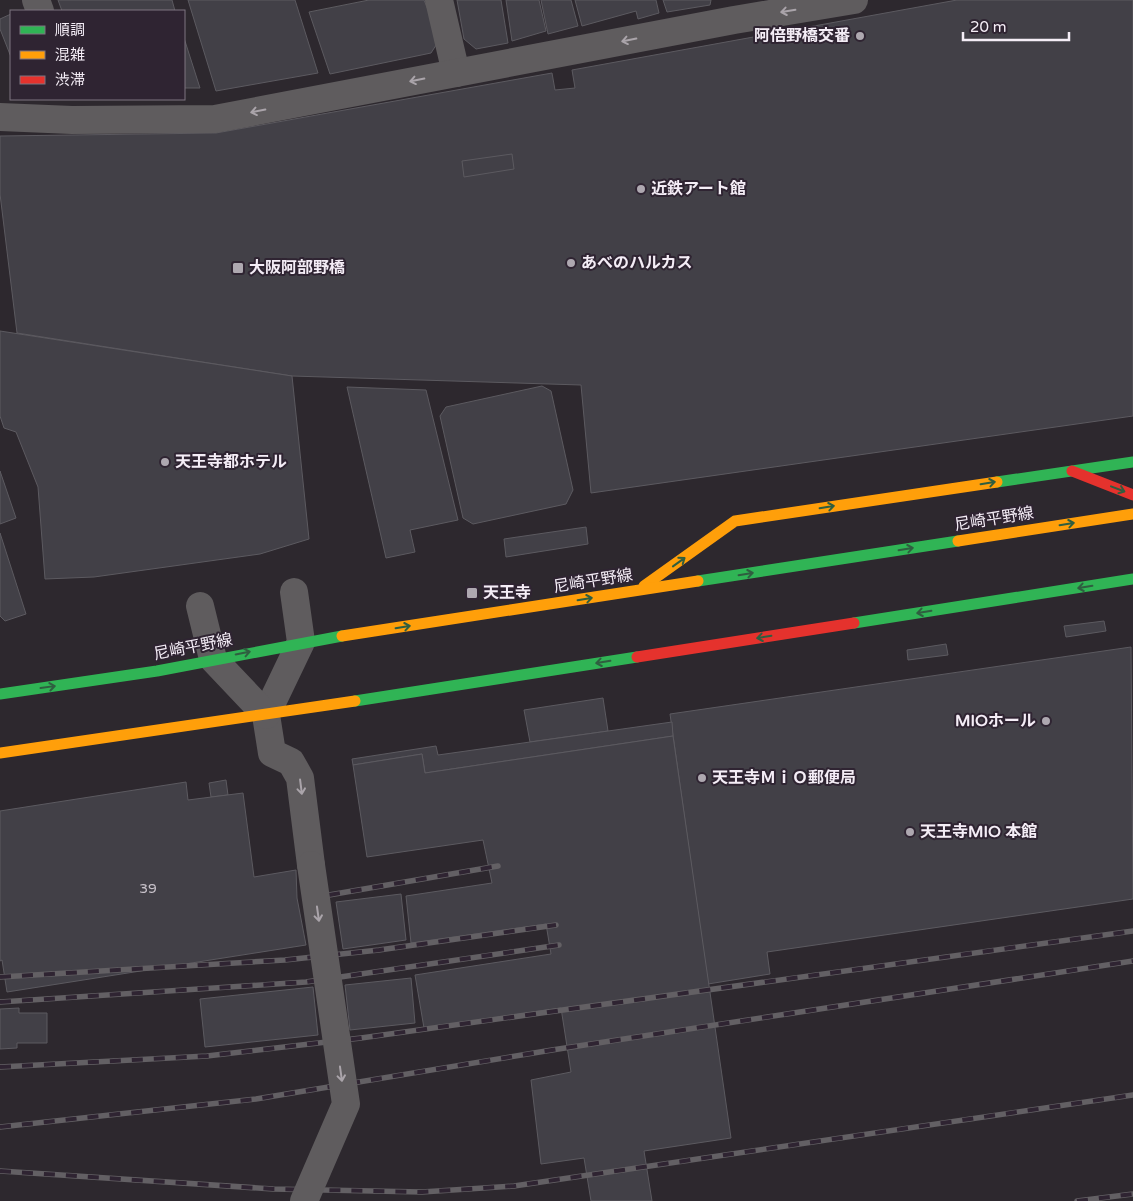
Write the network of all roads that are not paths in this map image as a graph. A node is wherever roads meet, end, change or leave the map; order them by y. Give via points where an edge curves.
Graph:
1 (439, 0) edge
2 (854, 0) edge
3 (731, 10) edge
4 (456, 73) junction
5 (70, 109) edge
6 (0, 117) edge
7 (1133, 462) edge
8 (1071, 470) junction
9 (1133, 495) edge
10 (1133, 514) edge
11 (1133, 579) edge
12 (639, 590) junction
13 (294, 592) dead end
14 (200, 606) dead end
15 (301, 642) junction
16 (213, 659) junction
17 (0, 694) edge
18 (266, 715) junction
19 (0, 753) edge
20 (304, 1201) edge

1 - 4 street
2 -> 3 street
3 -> 4 street
4 -> 5 street via 215,119
5 - 6 street
7 - 8 street
8 -> 9 street
12 -> 8 street via 735,521
12 -> 10 street, 尼崎平野線
11 -> 18 street
15 -> 12 street, 尼崎平野線
13 - 15 street
14 - 16 street
16 -> 15 street, 尼崎平野線
15 - 18 street
17 -> 16 street, 尼崎平野線 via 156,671
16 - 18 street
18 - 19 street
18 -> 20 street, bridge via 272,753 290,762 300,778 346,1104

